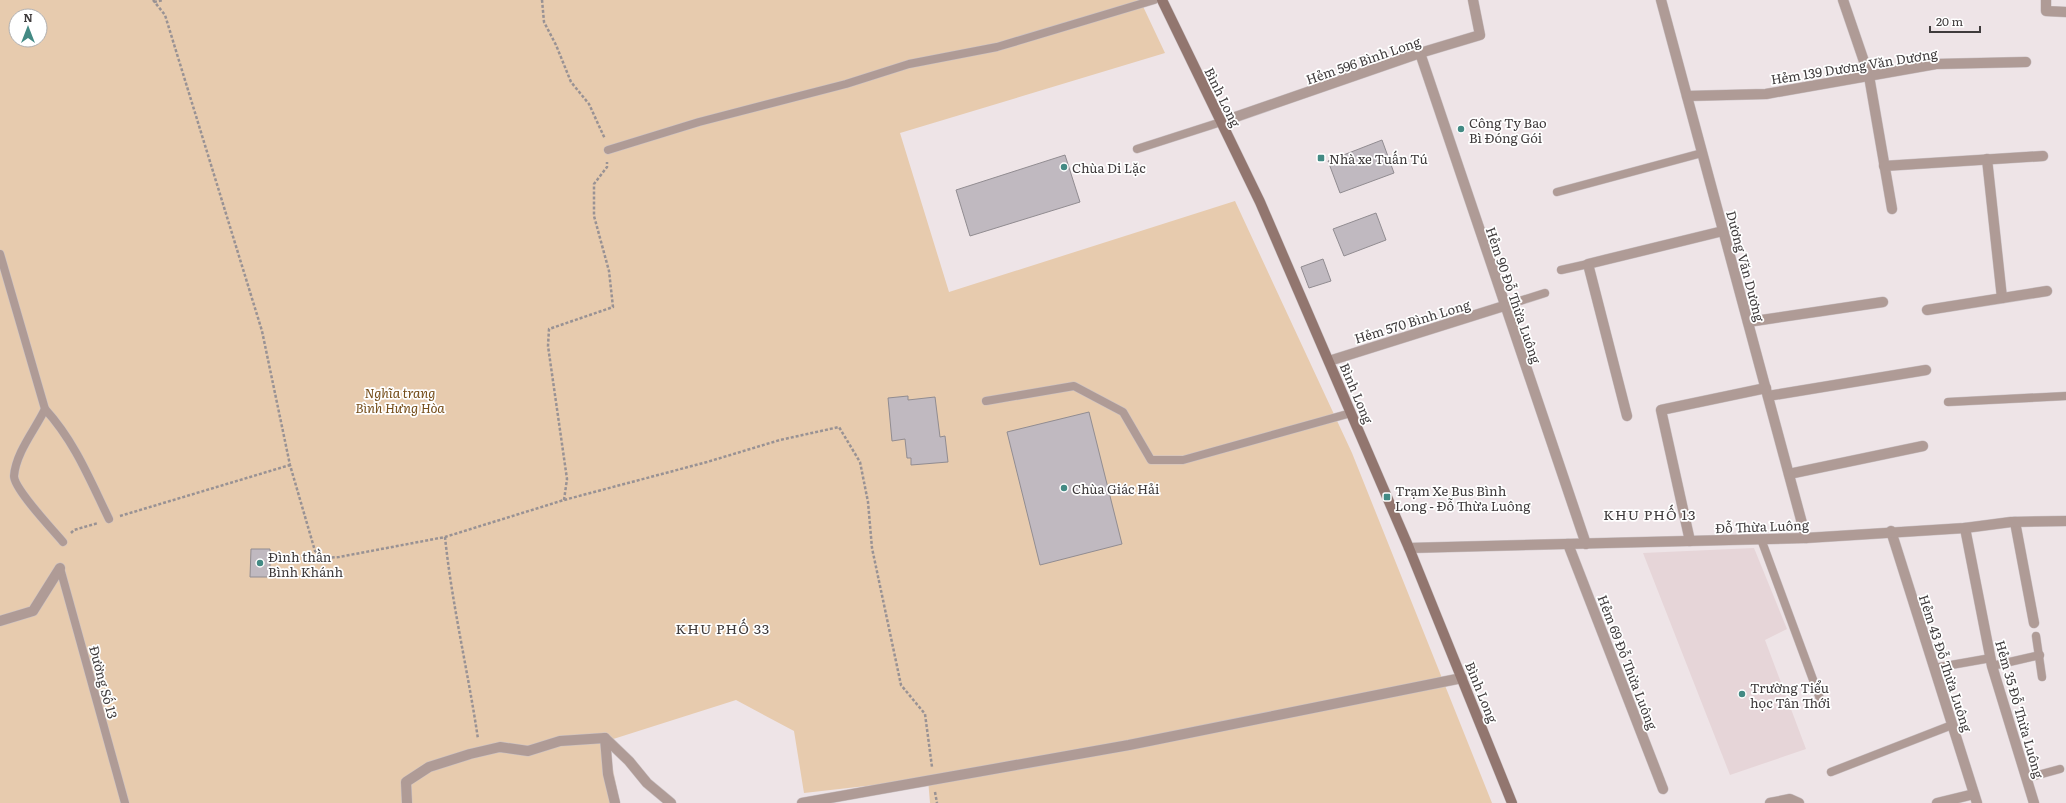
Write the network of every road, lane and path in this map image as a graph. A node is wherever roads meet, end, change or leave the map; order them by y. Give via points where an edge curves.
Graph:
1 (163, 0) edge
2 (542, 0) edge
3 (1473, 0) edge
4 (1662, 0) edge
5 (1843, 0) edge
6 (2046, 0) edge
7 (153, 1) edge
8 (1162, 1) edge
9 (2066, 12) edge
10 (1420, 53) junction
11 (2026, 62) dead end
12 (1869, 76) junction
13 (1687, 96) junction
14 (1221, 122) junction
15 (1138, 148) dead end
16 (608, 150) junction
17 (1702, 153) junction
18 (2043, 156) dead end
19 (1987, 159) junction
20 (1884, 166) junction
21 (1557, 192) dead end
22 (1892, 209) dead end
23 (1723, 231) junction
24 (0, 254) edge
25 (1588, 264) junction
26 (1561, 270) dead end
27 (2047, 292) dead end
28 (1545, 293) dead end
29 (2002, 298) junction
30 (1883, 302) dead end
31 (1504, 306) junction
32 (1927, 310) dead end
33 (1748, 322) junction
34 (1328, 361) junction
35 (1926, 370) dead end
36 (1767, 392) junction
37 (2066, 396) edge
38 (986, 401) dead end
39 (1948, 402) dead end
40 (45, 409) junction
41 (1351, 413) junction
42 (1627, 416) dead end
43 (1923, 446) dead end
44 (290, 465) junction
45 (1789, 474) junction
46 (564, 500) junction
47 (109, 519) junction
48 (2066, 521) edge
49 (2014, 522) junction
50 (1965, 528) junction
51 (1891, 531) junction
52 (444, 537) junction
53 (1806, 538) junction
54 (1761, 539) junction
55 (1690, 541) junction
56 (63, 542) joint
57 (1568, 544) junction
58 (1586, 544) junction
59 (1409, 548) junction
60 (60, 568) joint
61 (0, 621) edge
62 (2034, 623) dead end
63 (2036, 636) dead end
64 (2040, 655) junction
65 (1991, 662) junction
66 (1934, 668) junction
67 (2042, 677) dead end
68 (1462, 678) junction
69 (1822, 704) dead end
70 (1952, 725) junction
71 (605, 738) junction
72 (480, 752) junction
73 (2060, 769) dead end
74 (1832, 772) dead end
75 (2027, 778) junction
76 (934, 780) junction
77 (1663, 789) dead end
78 (1976, 798) edge
79 (125, 803) edge
80 (407, 803) edge
81 (615, 803) edge
82 (671, 803) edge
83 (802, 803) edge
84 (1512, 803) edge
85 (1770, 803) edge
86 (1799, 803) edge
87 (1937, 803) edge
88 (2034, 803) edge

1 - 7 path
2 - 16 path via 544,22 571,82 590,104
3 - 10 street, Hẻm 596 Bình Long via 1480,35
4 - 13 street, Dương Văn Dương
5 - 12 street
6 - 9 street via 2046,11
7 - 44 path via 165,15 262,331
8 - 14 main road, Bình Long
8 - 16 lane via 997,47 909,64 846,84 698,122
10 - 14 street, Hẻm 596 Bình Long
10 - 31 street, Hẻm 90 Đỗ Thừa Luông
11 - 12 street, Hẻm 139 Dương Văn Dương via 1936,64
12 - 13 street, Hẻm 139 Dương Văn Dương via 1766,94
12 - 20 street
13 - 17 street, Dương Văn Dương
14 - 15 lane
14 - 34 main road, Bình Long via 1260,202
16 - 46 path via 607,167 594,184 594,216 609,271 613,307 549,329 548,346 567,479
17 - 21 lane
17 - 23 street, Dương Văn Dương
18 - 19 street
19 - 20 street
19 - 29 street
20 - 22 street
23 - 25 street
23 - 33 street, Dương Văn Dương
24 - 40 lane
25 - 26 lane
25 - 42 street
27 - 29 street
28 - 31 lane
29 - 32 street
30 - 33 street
31 - 34 street, Hẻm 570 Bình Long
31 - 58 street, Hẻm 90 Đỗ Thừa Luông
33 - 36 street, Dương Văn Dương
34 - 41 main road, Bình Long
35 - 36 street
36 - 45 street, Dương Văn Dương
36 - 55 street via 1661,410
37 - 39 lane
38 - 41 lane via 1074,386 1123,412 1151,460 1183,460
40 - 47 lane via 73,444
40 - 56 lane via 26,442 15,479 19,488
41 - 59 main road, Bình Long
43 - 45 street
44 - 47 path
44 - 52 path via 315,551 326,558
45 - 53 street, Dương Văn Dương
46 - 52 path
46 - 76 path via 780,440 839,427 860,462 868,502 872,548 901,685 925,714
47 - 56 path via 74,530
48 - 49 street, Đỗ Thừa Luông
49 - 50 street, Đỗ Thừa Luông
49 - 62 street
50 - 51 street, Đỗ Thừa Luông
50 - 65 street, Hẻm 35 Đỗ Thừa Luông
51 - 53 street, Đỗ Thừa Luông
51 - 66 street, Hẻm 43 Đỗ Thừa Luông
52 - 72 path
53 - 54 street, Đỗ Thừa Luông
54 - 55 street, Đỗ Thừa Luông
54 - 69 lane
55 - 58 street, Đỗ Thừa Luông
57 - 58 street, Đỗ Thừa Luông
57 - 59 street, Đỗ Thừa Luông
57 - 77 street, Hẻm 69 Đỗ Thừa Luông
59 - 68 main road, Bình Long
60 - 61 street via 34,611
60 - 79 lane, Đường Số 13
63 - 64 lane
64 - 65 lane
64 - 67 lane
65 - 66 lane
65 - 75 street, Hẻm 35 Đỗ Thừa Luông
66 - 70 street, Hẻm 43 Đỗ Thừa Luông
68 - 76 street via 1129,745
68 - 84 main road, Bình Long
70 - 74 lane
70 - 78 street, Hẻm 43 Đỗ Thừa Luông
71 - 72 street via 560,741 528,751 500,747
71 - 81 street via 608,774
71 - 82 street via 647,783
72 - 80 street via 429,767 406,782
73 - 75 lane
75 - 88 street, Hẻm 35 Đỗ Thừa Luông
76 - 83 street
78 - 87 street
85 - 86 street via 1790,798

